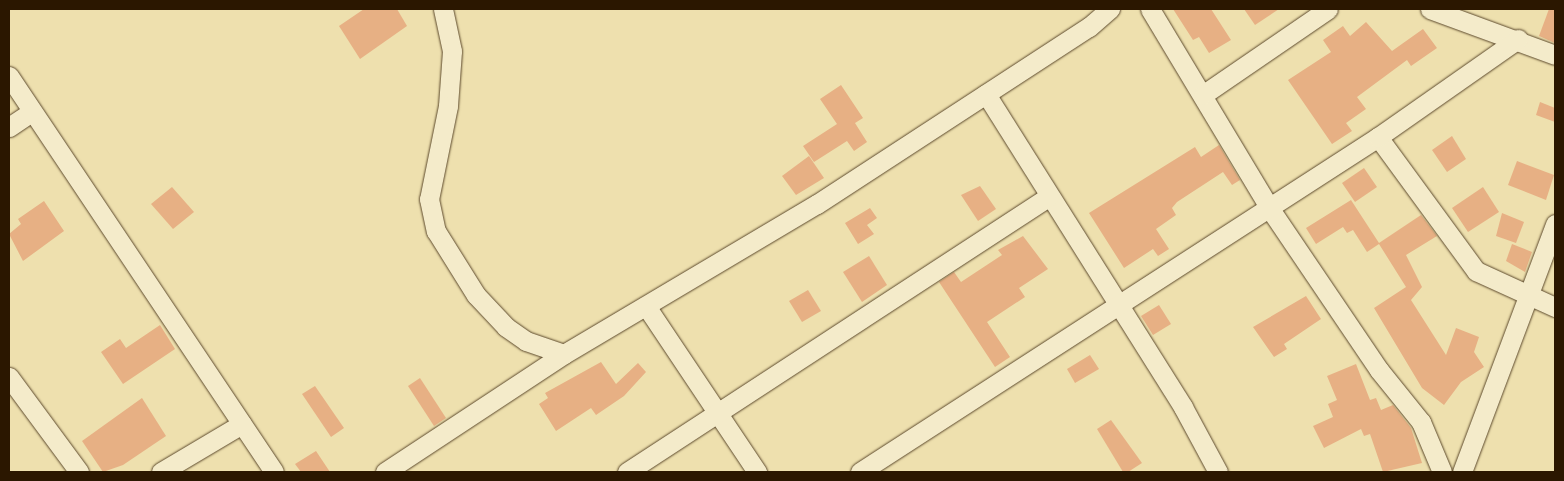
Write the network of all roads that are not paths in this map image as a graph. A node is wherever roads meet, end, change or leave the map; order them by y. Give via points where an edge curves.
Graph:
1 (443, 9) edge
2 (1110, 9) edge
3 (1150, 9) edge
4 (1328, 9) edge
5 (1430, 9) edge
6 (1518, 39) junction
7 (1555, 55) edge
8 (9, 76) edge
9 (986, 94) junction
10 (1204, 94) junction
11 (30, 113) junction
12 (9, 127) edge
13 (1378, 137) junction
14 (1048, 197) junction
15 (1270, 208) junction
16 (1555, 224) edge
17 (1529, 296) junction
18 (646, 306) junction
19 (1118, 306) junction
20 (1555, 307) edge
21 (564, 354) junction
22 (9, 377) edge
23 (718, 416) junction
24 (242, 424) junction
25 (79, 472) edge
26 (161, 472) edge
27 (274, 472) edge
28 (385, 472) edge
29 (627, 472) edge
30 (757, 472) edge
31 (860, 472) edge
32 (1218, 472) edge
33 (1442, 472) edge
34 (1462, 472) edge

1 - 21 street via 452,51 448,106 430,199 436,231 476,296 506,327 526,341
2 - 9 street
3 - 10 street
4 - 10 street
5 - 6 street
6 - 7 street
6 - 13 street
8 - 11 street
9 - 14 street
9 - 18 street via 817,204
10 - 15 street
11 - 12 street
11 - 24 street
13 - 15 street
13 - 17 street via 1476,271
14 - 19 street
14 - 23 street
15 - 19 street
15 - 33 street via 1379,370 1421,422
16 - 17 street
17 - 20 street
17 - 34 street
18 - 21 street
18 - 23 street
19 - 31 street
19 - 32 street via 1183,407
21 - 28 street
22 - 25 street
23 - 29 street
23 - 30 street
24 - 26 street
24 - 27 street

